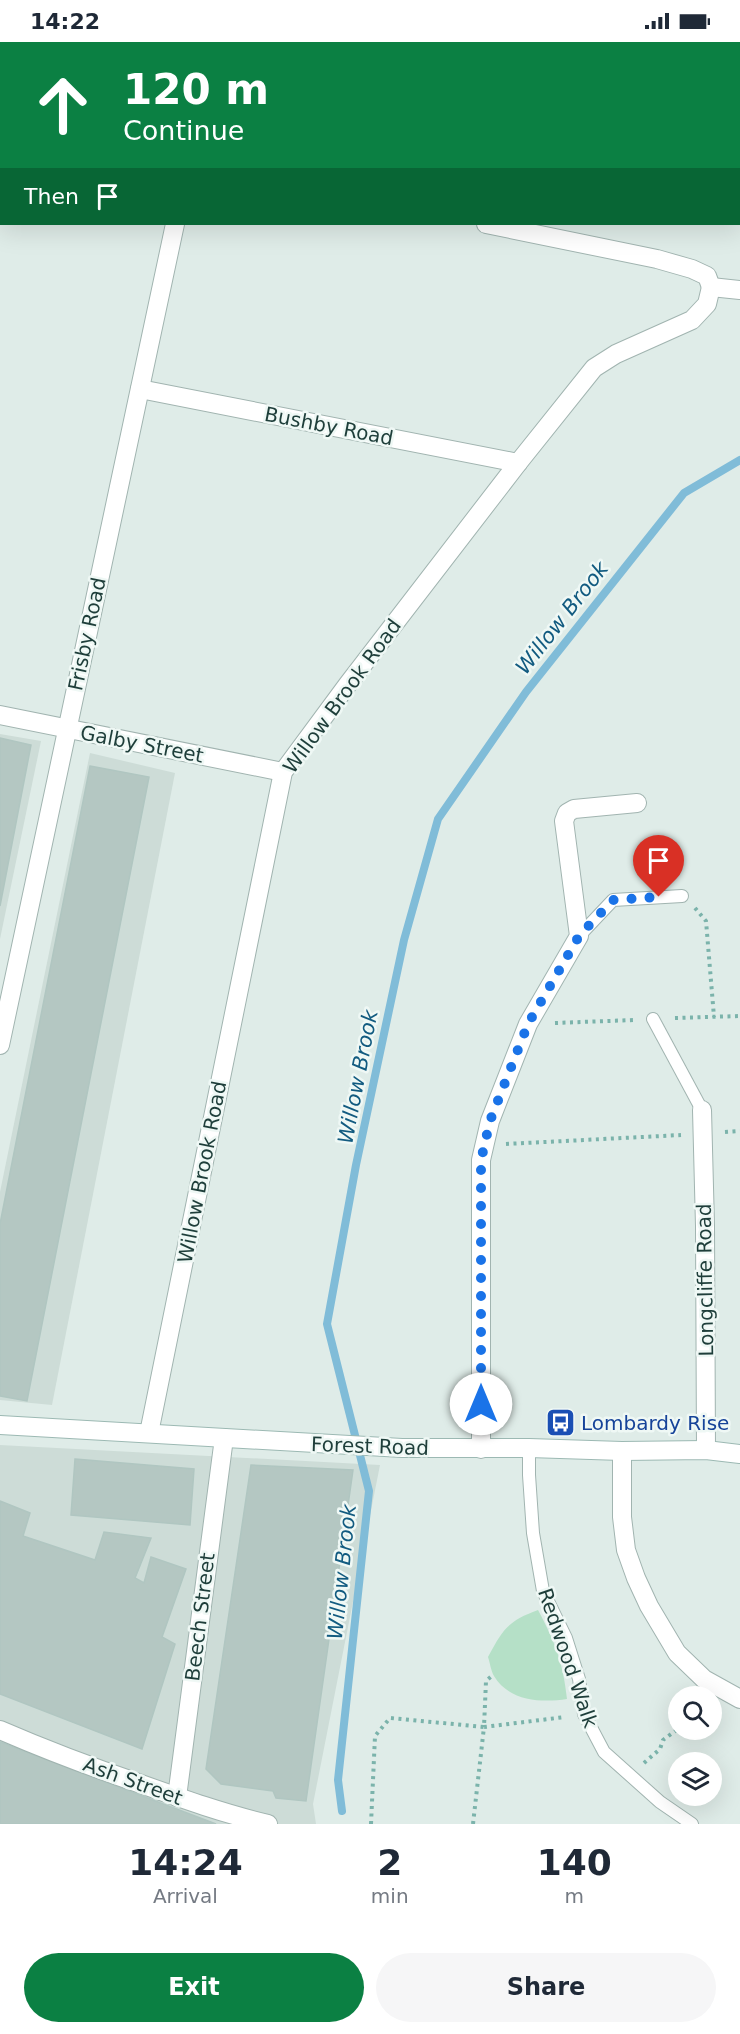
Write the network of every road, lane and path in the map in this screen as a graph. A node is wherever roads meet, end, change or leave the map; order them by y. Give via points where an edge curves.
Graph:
1 (175, 225) edge
2 (491, 225) edge
3 (711, 287) junction
4 (740, 290) edge
5 (140, 389) junction
6 (518, 463) junction
7 (0, 715) edge
8 (66, 729) junction
9 (283, 772) junction
10 (637, 803) dead end
11 (682, 896) joint
12 (579, 936) junction
13 (714, 1017) dead end
14 (653, 1019) dead end
15 (0, 1045) edge
16 (702, 1110) joint
17 (740, 1131) edge
18 (702, 1134) junction
19 (484, 1145) junction
20 (0, 1425) edge
21 (149, 1433) junction
22 (224, 1438) junction
23 (529, 1448) junction
24 (480, 1449) junction
25 (706, 1450) junction
26 (622, 1451) junction
27 (740, 1454) edge
28 (493, 1675) dead end
29 (740, 1699) edge
30 (584, 1714) junction
31 (484, 1727) junction
32 (0, 1730) edge
33 (668, 1736) edge
34 (630, 1776) junction
35 (177, 1797) junction
36 (268, 1824) edge
37 (371, 1824) edge
38 (472, 1824) edge
39 (692, 1824) edge

1 - 5 street, Frisby Road
2 - 3 street via 657,259 707,276
3 - 4 street
3 - 6 street, Willow Brook Road via 707,304 692,320 594,368
5 - 6 street, Bushby Road
5 - 8 street, Frisby Road
6 - 9 street, Willow Brook Road
7 - 8 street, Galby Street
8 - 9 street, Galby Street
8 - 15 street, Frisby Road
9 - 21 street, Willow Brook Road
10 - 12 street via 567,813 564,822
11 - 12 lane via 613,900
11 - 13 path via 706,921
12 - 19 street via 528,1024
14 - 16 lane
16 - 18 street, Longcliffe Road
17 - 18 path
18 - 19 path
18 - 25 street, Longcliffe Road
19 - 24 street
20 - 21 street, Forest Road
21 - 22 street, Forest Road
22 - 24 street, Forest Road
22 - 35 street, Beech Street
23 - 24 street, Forest Road
23 - 26 street, Forest Road
23 - 30 lane, Redwood Walk via 533,1533 543,1591 566,1638 579,1679
25 - 26 street, Forest Road
25 - 27 street, Forest Road
26 - 29 street via 626,1550 649,1606 677,1653 704,1679
28 - 31 path via 486,1681
30 - 31 path
30 - 34 lane, Redwood Walk via 604,1752
31 - 37 path via 390,1718 375,1736
31 - 38 path
32 - 35 street, Ash Street
33 - 34 path
34 - 39 lane, Redwood Walk
35 - 36 street, Ash Street

